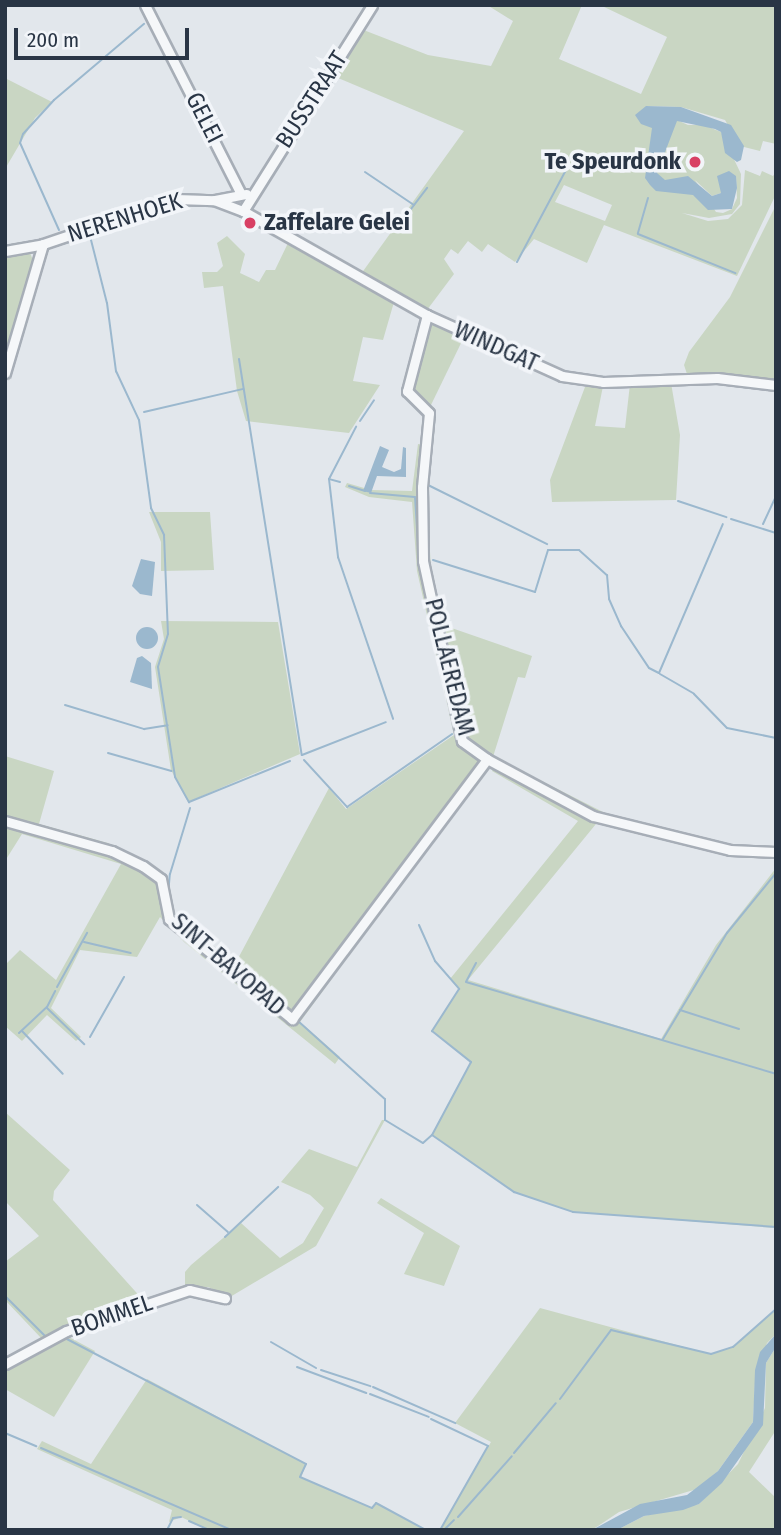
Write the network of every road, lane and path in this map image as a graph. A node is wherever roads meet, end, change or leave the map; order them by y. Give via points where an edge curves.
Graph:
1 (145, 5) edge
2 (372, 5) edge
3 (246, 194) junction
4 (214, 200) junction
5 (243, 211) junction
6 (43, 244) junction
7 (5, 251) edge
8 (427, 315) junction
9 (5, 373) edge
10 (776, 385) edge
11 (487, 760) junction
12 (5, 821) edge
13 (776, 852) edge
14 (225, 1298) dead end
15 (5, 1364) edge

1 - 3 street, GELEI
2 - 3 street, BUSSTRAAT
3 - 4 street
3 - 5 street, BUSSTRAAT
4 - 5 street, NERENHOEK
4 - 6 street, NERENHOEK via 176,199
5 - 8 street, WINDGAT
6 - 7 street, NERENHOEK
6 - 9 street
8 - 10 street, WINDGAT via 493,347 580,380 717,378
8 - 11 street, POLLAEREDAM via 407,391 429,413 422,487 423,561 463,741
11 - 12 street, SINT-BAVOPAD via 292,1019 169,919 161,879 143,866 112,852
11 - 13 street, POLLAEREDAM via 593,816 730,850
14 - 15 street, BOMMEL via 189,1290 66,1331

